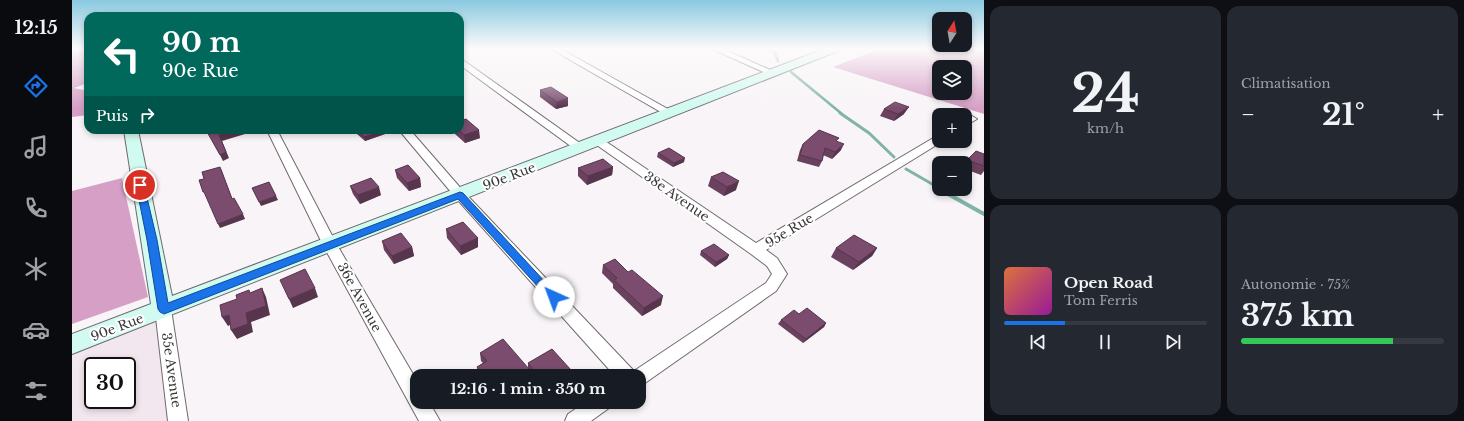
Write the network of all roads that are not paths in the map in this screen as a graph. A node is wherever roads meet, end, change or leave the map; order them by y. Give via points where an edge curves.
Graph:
1 (471, 69) edge
2 (590, 69) edge
3 (765, 69) edge
4 (782, 69) edge
5 (773, 72) junction
6 (670, 113) junction
7 (132, 134) edge
8 (274, 134) edge
9 (407, 134) edge
10 (598, 141) junction
11 (932, 143) edge
12 (580, 148) junction
13 (460, 195) junction
14 (330, 245) junction
15 (756, 250) junction
16 (164, 309) junction
17 (72, 344) edge
18 (621, 369) edge
19 (646, 372) edge
20 (410, 386) edge
21 (423, 409) edge
22 (592, 409) edge
23 (178, 421) edge
24 (430, 421) edge
25 (574, 421) edge

1 - 12 street
2 - 6 street
3 - 5 street
4 - 5 street, 90e Rue
5 - 6 street, 90e Rue
6 - 10 street, 90e Rue
7 - 16 street, 35e Avenue
8 - 14 street, 36e Avenue
9 - 13 street
10 - 12 street, 90e Rue
10 - 15 street, 38e Avenue
11 - 15 street, 95e Rue
12 - 13 street, 90e Rue
13 - 14 street, 90e Rue
13 - 18 street
14 - 16 street, 90e Rue
14 - 20 street, 36e Avenue
15 - 19 street, 95e Rue via 772,262 780,274 771,287
16 - 17 street, 90e Rue
16 - 23 street, 35e Avenue
21 - 24 street
22 - 25 street

